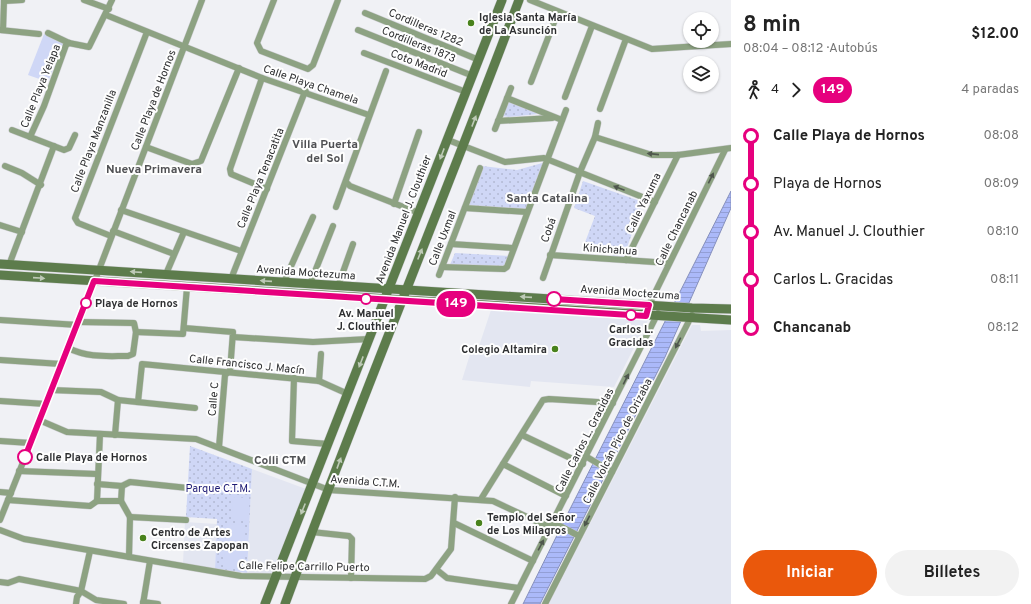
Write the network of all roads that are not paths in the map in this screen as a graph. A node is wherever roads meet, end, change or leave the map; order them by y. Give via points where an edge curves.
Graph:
1 (4, 0) edge
2 (22, 0) edge
3 (84, 0) edge
4 (112, 0) edge
5 (202, 0) edge
6 (274, 0) edge
7 (338, 0) edge
8 (502, 0) edge
9 (519, 0) edge
10 (530, 0) edge
11 (109, 9) junction
12 (558, 12) junction
13 (366, 13) dead end
14 (106, 16) junction
15 (592, 26) junction
16 (1, 30) edge
17 (358, 30) dead end
18 (147, 32) junction
19 (48, 33) dead end
20 (39, 34) dead end
21 (626, 39) junction
22 (69, 43) junction
23 (731, 44) edge
24 (485, 45) junction
25 (184, 47) junction
26 (500, 50) junction
27 (364, 53) dead end
28 (479, 60) junction
29 (239, 68) junction
30 (386, 71) dead end
31 (472, 76) junction
32 (262, 78) junction
33 (531, 82) dead end
34 (308, 84) dead end
35 (511, 88) dead end
36 (466, 92) junction
37 (304, 94) junction
38 (565, 97) dead end
39 (507, 98) junction
40 (600, 109) dead end
41 (566, 110) dead end
42 (369, 115) junction
43 (559, 118) junction
44 (498, 121) junction
45 (598, 123) dead end
46 (495, 129) dead end
47 (12, 130) dead end
48 (419, 132) dead end
49 (75, 134) dead end
50 (30, 137) junction
51 (595, 138) junction
52 (448, 140) junction
53 (54, 146) junction
54 (464, 146) junction
55 (146, 147) junction
56 (726, 150) edge
57 (678, 155) junction
58 (547, 160) junction
59 (5, 166) dead end
60 (480, 168) dead end
61 (580, 172) junction
62 (346, 183) junction
63 (41, 185) junction
64 (266, 189) junction
65 (655, 202) junction
66 (394, 204) junction
67 (336, 207) dead end
68 (464, 208) junction
69 (122, 210) junction
70 (527, 212) junction
71 (419, 213) junction
72 (313, 217) dead end
73 (0, 225) edge
74 (333, 226) dead end
75 (22, 232) junction
76 (184, 232) junction
77 (112, 234) junction
78 (353, 244) dead end
79 (451, 244) junction
80 (513, 248) junction
81 (241, 252) junction
82 (174, 254) junction
83 (550, 255) junction
84 (626, 260) junction
85 (670, 263) junction
86 (5, 264) edge
87 (442, 267) junction
88 (98, 270) junction
89 (166, 274) junction
90 (439, 275) dead end
91 (0, 276) edge
92 (543, 278) dead end
93 (230, 279) junction
94 (94, 281) junction
95 (284, 282) junction
96 (310, 284) junction
97 (338, 286) junction
98 (187, 287) junction
99 (389, 289) junction
100 (405, 290) junction
101 (385, 300) junction
102 (401, 301) junction
103 (649, 305) junction
104 (664, 306) junction
105 (694, 308) junction
106 (731, 309) edge
107 (646, 316) junction
108 (662, 317) junction
109 (687, 319) junction
110 (0, 320) edge
111 (731, 320) edge
112 (78, 324) junction
113 (184, 331) junction
114 (136, 332) junction
115 (233, 334) junction
116 (369, 339) junction
117 (68, 348) junction
118 (321, 354) dead end
119 (0, 360) edge
120 (61, 364) junction
121 (230, 371) junction
122 (294, 378) junction
123 (319, 381) junction
124 (51, 390) junction
125 (348, 394) junction
126 (118, 400) junction
127 (0, 401) edge
128 (138, 402) junction
129 (613, 403) junction
130 (46, 404) junction
131 (195, 408) dead end
132 (39, 420) junction
133 (100, 434) junction
134 (115, 435) junction
135 (522, 435) junction
136 (0, 441) edge
137 (30, 443) junction
138 (328, 444) junction
139 (219, 447) junction
140 (589, 458) junction
141 (504, 464) junction
142 (583, 464) junction
143 (20, 471) junction
144 (610, 471) junction
145 (98, 474) junction
146 (97, 484) junction
147 (312, 485) junction
148 (122, 486) junction
149 (188, 488) dead end
150 (329, 490) junction
151 (0, 492) edge
152 (9, 496) junction
153 (566, 496) junction
154 (455, 497) junction
155 (481, 499) junction
156 (97, 501) junction
157 (121, 501) junction
158 (130, 517) junction
159 (0, 520) edge
160 (186, 520) dead end
161 (454, 523) junction
162 (551, 526) junction
163 (0, 530) edge
164 (312, 532) junction
165 (578, 535) junction
166 (90, 551) junction
167 (128, 557) junction
168 (150, 561) junction
169 (533, 561) junction
170 (436, 570) junction
171 (276, 577) junction
172 (295, 577) junction
173 (351, 578) junction
174 (0, 582) edge
175 (519, 588) junction
176 (82, 591) junction
177 (143, 603) edge
178 (76, 604) edge
179 (124, 604) edge
180 (158, 604) edge
181 (265, 604) edge
182 (285, 604) edge
183 (510, 604) edge
184 (545, 604) edge

1 - 2 street
1 - 16 street
3 - 11 street
4 - 11 street
5 - 25 street, Calle Playa de Hornos
6 - 7 street via 257,43 258,47 261,51 308,69 314,65
8 - 24 street, Avenida Manuel J. Clouthier
9 - 26 street
10 - 12 street
11 - 14 street
12 - 15 street
12 - 33 street
13 - 28 street, Cordilleras 1282
14 - 18 street, Calle Playa Chamela
14 - 22 street via 89,47
15 - 21 street
15 - 38 street
16 - 20 street
17 - 31 street, Cordilleras 1873
18 - 25 street, Calle Playa Chamela
18 - 77 street, Calle Playa Manzanilla via 75,218 78,223
19 - 22 street
21 - 23 street via 652,49
21 - 40 street
22 - 50 street, Calle Playa Yelapa via 66,45
24 - 26 street
24 - 28 street, Avenida Manuel J. Clouthier
25 - 29 street, Calle Playa Chamela
25 - 55 street, Calle Playa de Hornos
54 -> 26 street
27 - 36 street, Coto Madrid
28 - 31 street, Avenida Manuel J. Clouthier
29 - 32 street, Calle Playa Chamela
29 - 55 street via 201,161 192,164
30 - 42 street
31 - 36 street, Avenida Manuel J. Clouthier
32 - 37 street, Calle Playa Chamela
32 - 64 street via 230,170 231,174
34 - 37 street, Calle Playa Tenacatita
35 - 39 street
36 - 52 street, Avenida Manuel J. Clouthier
37 - 42 street, Calle Playa Chamela
37 - 64 street, Calle Playa Tenacatita
39 - 43 street
39 - 44 street
41 - 43 street
42 - 62 street, Calle Playa Chamela
43 - 44 street
43 - 58 street
44 - 46 street
45 - 51 street, Cobá
47 - 50 street
48 - 66 street
49 - 53 street via 69,148 64,150
50 - 53 street
57 -> 51 street via 652,155
51 - 61 street, Cobá
52 - 54 street
52 -> 71 street, Avenida Manuel J. Clouthier
53 - 63 street
54 - 58 street via 505,162 544,158
100 -> 54 street
55 - 69 street, Calle Playa de Hornos
56 - 57 street
85 -> 56 street, Calle Chancanab
57 - 65 street, Calle Yaxuma
58 - 61 street
58 - 70 street
59 - 63 street
60 - 68 street, Calle Uxmal
65 -> 61 street
61 - 83 street, Cobá
62 - 66 street
62 - 67 street, Calle Playa Chamela
63 - 75 street
64 - 81 street, Calle Playa Tenacatita
65 - 84 street, Calle Yaxuma
66 - 71 street
68 - 70 street
68 - 79 street, Calle Uxmal
69 - 76 street
69 - 77 street, Calle Playa de Hornos
70 - 80 street
71 - 99 street, Avenida Manuel J. Clouthier
72 - 95 street
73 - 75 street
74 - 96 street
75 - 86 street
76 - 81 street
76 - 82 street
77 - 82 street
77 - 88 street, Calle Playa de Hornos
78 - 97 street
79 - 80 street
79 - 87 street, Calle Uxmal
80 - 87 street via 504,270
81 - 93 street, Calle Playa Tenacatita
82 - 89 street
83 - 84 street, Kinichahua
83 - 92 street, Cobá
84 - 85 street, Kinichahua
85 - 103 street, Calle Chancanab
86 - 88 street, Avenida Moctezuma
87 - 90 street, Calle Uxmal
89 -> 88 street, Avenida Moctezuma
88 - 94 street, Calle Playa de Hornos
89 - 93 street, Avenida Moctezuma
91 -> 94 street, Avenida Moctezuma
95 -> 93 street, Avenida Moctezuma
94 - 98 street, Avenida Moctezuma
94 - 112 street, Calle Playa de Hornos
95 - 96 street, Avenida Moctezuma
96 - 97 street, Avenida Moctezuma
97 - 99 street, Avenida Moctezuma
98 - 101 street, Avenida Moctezuma
98 - 113 street
99 - 100 street, Avenida Moctezuma
99 - 101 street, Avenida Manuel J. Clouthier
100 - 102 street
103 -> 100 street, Avenida Moctezuma
101 - 102 street, Avenida Moctezuma
101 - 116 street, Avenida Manuel J. Clouthier
102 - 107 street, Avenida Moctezuma
150 -> 102 street
103 - 104 street, Avenida Moctezuma
103 - 107 street, Calle Chancanab
104 - 105 street, Avenida Moctezuma
104 - 108 street, Calle Carlos L. Gracidas
105 - 106 street, Avenida Moctezuma
105 - 109 street, Calle Volcán Pico de Orizaba
107 - 108 street, Avenida Moctezuma
108 - 109 street, Avenida Moctezuma
129 -> 108 street, Calle Carlos L. Gracidas
109 - 111 street, Avenida Moctezuma
109 -> 144 street, Calle Volcán Pico de Orizaba
110 - 112 street
112 - 114 street via 134,323
112 - 117 street, Calle Playa de Hornos
113 - 114 street
113 - 115 street
114 - 117 street via 132,355 86,355
115 - 116 street via 313,342
115 - 121 street, Calle C
116 -> 125 street, Avenida Manuel J. Clouthier
117 - 120 street, Calle Playa de Hornos
118 - 123 street
119 - 120 street
120 - 124 street, Calle Playa de Hornos
121 - 122 street, Calle Francisco J. Macín
121 - 128 street, Calle Francisco J. Macín via 142,364
121 - 139 street, Calle C via 225,375
122 - 123 street, Calle Francisco J. Macín
122 - 138 street via 292,441
123 - 125 street, Calle Francisco J. Macín
124 - 126 street via 101,392
124 - 130 street, Calle Playa de Hornos
125 - 138 street, Avenida Manuel J. Clouthier
126 - 128 street
126 - 134 street
127 - 130 street
128 - 131 street
129 - 135 street via 549,398 543,400
129 - 140 street, Calle Carlos L. Gracidas
130 - 132 street, Calle Playa de Hornos
132 - 133 street, Avenida C.T.M. via 67,432
132 - 137 street, Calle Playa de Hornos
133 - 134 street, Avenida C.T.M.
133 - 145 street
134 - 139 street, Avenida C.T.M. via 196,439
135 - 141 street
135 - 142 street
136 - 137 street
137 - 143 street, Calle Playa de Hornos
138 - 147 street, Avenida Manuel J. Clouthier
139 - 147 street, Avenida C.T.M.
140 - 142 street, Calle Carlos L. Gracidas
140 - 144 street
141 - 153 street
141 - 155 street
142 - 153 street, Calle Carlos L. Gracidas
143 - 145 street
143 - 152 street, Calle Playa de Hornos
144 -> 165 street, Calle Volcán Pico de Orizaba
145 - 146 street
146 - 148 street
146 - 156 street
147 - 150 street, Avenida C.T.M.
147 -> 171 street, Avenida Manuel J. Clouthier
148 - 149 street via 130,482
148 - 157 street
150 - 154 street, Avenida C.T.M.
150 - 164 street
151 - 152 street
152 - 156 street via 90,506
152 - 159 street, Calle Playa de Hornos
153 - 162 street, Calle Carlos L. Gracidas
154 - 155 street, Avenida C.T.M.
154 - 161 street, Calle Felipe Carrillo Puerto
155 - 162 street, Avenida C.T.M. via 500,503
156 - 157 street
157 - 158 street
158 - 160 street
158 - 167 street
161 - 169 street
161 - 170 street, Calle Felipe Carrillo Puerto via 451,549
162 - 165 street via 560,526
169 -> 162 street, Calle Carlos L. Gracidas
163 - 166 street, Calle Felipe Carrillo Puerto via 24,539
164 - 172 street
164 - 173 street via 349,536 352,539
165 - 184 street, Calle Volcán Pico de Orizaba
166 - 167 street, Calle Felipe Carrillo Puerto
166 - 176 street
167 - 168 street, Calle Felipe Carrillo Puerto
168 - 171 street, Calle Felipe Carrillo Puerto via 241,576
168 - 177 street
169 - 175 street, Calle Carlos L. Gracidas
170 - 173 street, Calle Felipe Carrillo Puerto via 425,579
170 - 175 street via 447,578
171 - 172 street, Calle Felipe Carrillo Puerto
171 - 181 street, Avenida Manuel J. Clouthier
172 - 173 street, Calle Felipe Carrillo Puerto
172 - 182 street
174 - 176 street via 19,580
175 - 183 street, Calle Carlos L. Gracidas
176 - 178 street via 77,597
176 - 179 street via 96,600
177 - 180 street

